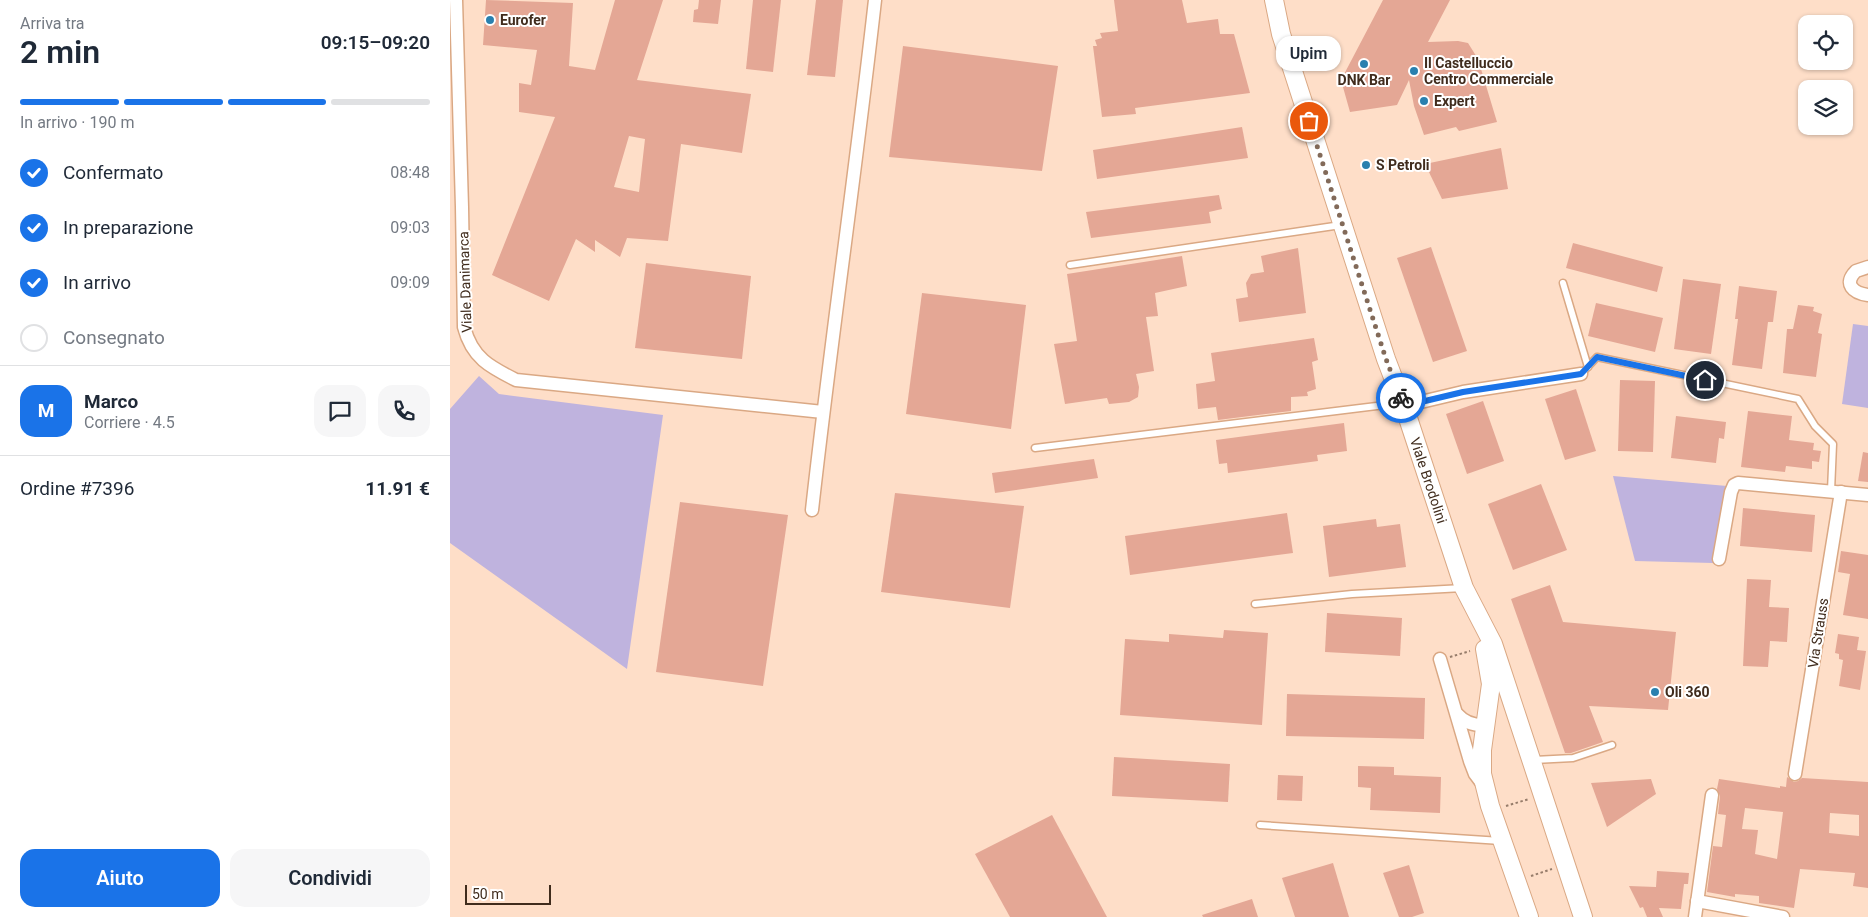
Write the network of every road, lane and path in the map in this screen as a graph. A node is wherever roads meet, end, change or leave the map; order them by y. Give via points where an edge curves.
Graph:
1 (456, 0) edge
2 (875, 0) edge
3 (1274, 0) edge
4 (1343, 225) junction
5 (1070, 265) dead end
6 (1868, 267) edge
7 (1564, 283) dead end
8 (1868, 295) edge
9 (1585, 370) junction
10 (1403, 404) junction
11 (823, 412) junction
12 (1035, 448) dead end
13 (1836, 491) junction
14 (1868, 495) edge
15 (812, 510) dead end
16 (1719, 559) dead end
17 (1464, 588) junction
18 (1255, 604) dead end
19 (1479, 617) junction
20 (1484, 647) junction
21 (1440, 659) joint
22 (1457, 714) junction
23 (1486, 725) junction
24 (1612, 745) dead end
25 (1532, 760) junction
26 (1795, 774) dead end
27 (1484, 786) junction
28 (1712, 795) dead end
29 (1529, 799) dead end
30 (1492, 811) junction
31 (1260, 826) dead end
32 (1502, 842) junction
33 (1697, 901) junction
34 (1529, 917) edge
35 (1583, 917) edge
36 (1695, 917) edge
37 (1783, 917) edge

1 - 11 street, Viale Danimarca via 464,318 468,342 475,352 485,363 516,380
2 - 11 street
3 - 4 street, Viale Brodolini via 1281,34
4 - 5 lane
4 - 10 street, Viale Brodolini
6 - 8 street via 1856,271 1850,281 1855,292
7 - 9 lane
9 - 10 street
9 - 13 lane, Via Strauss via 1597,357 1798,399 1833,444
10 - 12 lane
10 - 17 street, Viale Brodolini
11 - 15 street
13 - 14 street
13 - 16 street via 1734,485
13 - 26 street, Via Strauss
17 - 18 lane via 1352,594
17 - 19 street, Viale Brodolini
19 - 20 street, Viale Brodolini
19 - 25 street, Viale Brodolini via 1493,644
20 - 21 path
20 - 23 street, Viale Brodolini via 1491,684
21 - 22 street
22 - 23 street via 1472,724
22 - 27 street via 1475,774
23 - 27 street, Viale Brodolini via 1482,758
24 - 25 lane via 1573,758
25 - 35 street, Viale Brodolini
27 - 30 street, Viale Brodolini
28 - 33 street
29 - 30 path
30 - 32 street, Viale Brodolini
31 - 32 lane
32 - 34 street, Viale Brodolini
33 - 36 street
33 - 37 street

